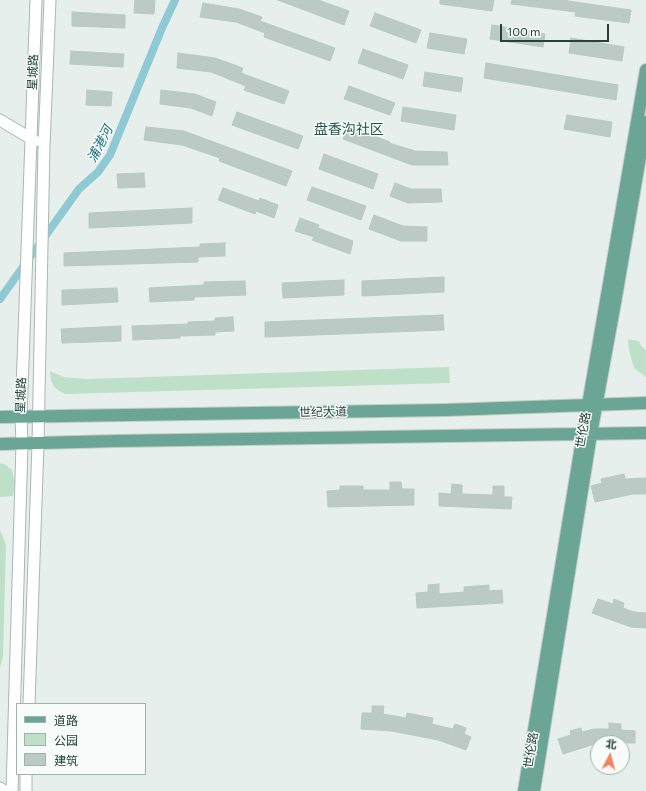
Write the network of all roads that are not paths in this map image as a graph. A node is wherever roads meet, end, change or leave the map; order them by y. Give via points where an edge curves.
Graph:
1 (36, 0) edge
2 (50, 0) edge
3 (646, 70) edge
4 (0, 120) edge
5 (646, 122) edge
6 (30, 139) junction
7 (44, 146) junction
8 (646, 404) edge
9 (592, 405) junction
10 (0, 417) edge
11 (21, 417) junction
12 (38, 417) junction
13 (646, 433) edge
14 (587, 434) junction
15 (0, 444) edge
16 (22, 444) junction
17 (38, 444) junction
18 (29, 703) edge
19 (26, 775) edge
20 (0, 788) edge
21 (4, 791) edge
22 (12, 791) edge
23 (26, 791) edge
24 (524, 791) edge
25 (534, 791) edge

1 - 6 street, 星城路
2 - 7 street, 星城路
3 - 9 main road, 世伦路
4 - 6 street
5 - 9 main road, 世伦路
6 - 7 street
6 - 11 street, 星城路
7 - 12 street, 星城路
8 - 9 main road, 世纪大道
9 - 12 main road, 世纪大道
9 - 14 main road, 世伦路
10 - 11 main road, 世纪大道
11 - 12 main road, 世纪大道
11 - 16 street, 星城路
12 - 17 street, 星城路
13 - 14 main road
14 - 17 main road
14 - 24 main road, 世伦路
14 - 25 main road, 世伦路
15 - 16 main road
16 - 17 main road
16 - 22 street, 星城路
17 - 18 street, 星城路
19 - 23 street
20 - 21 street

